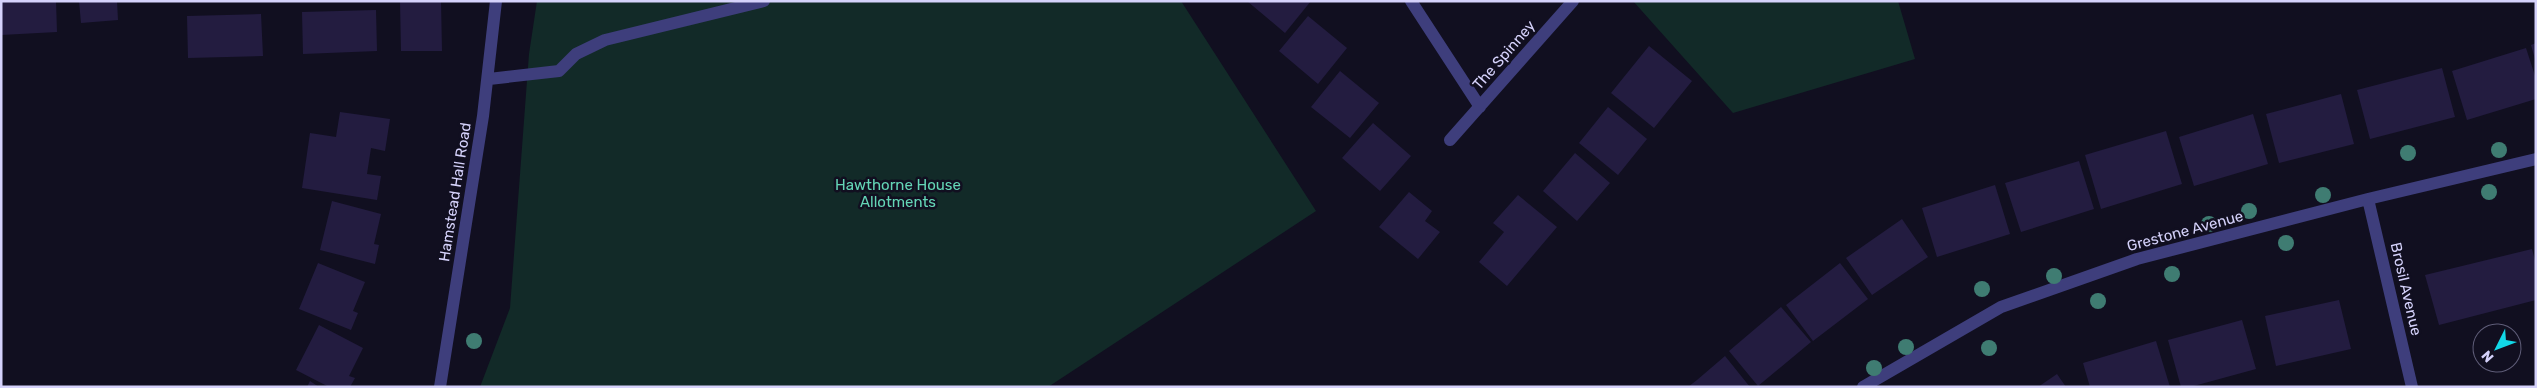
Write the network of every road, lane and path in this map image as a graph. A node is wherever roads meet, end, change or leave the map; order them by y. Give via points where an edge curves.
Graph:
1 (496, 1) edge
2 (764, 1) edge
3 (1411, 1) edge
4 (1573, 1) edge
5 (489, 79) junction
6 (1480, 107) junction
7 (1450, 140) dead end
8 (2536, 159) edge
9 (2368, 199) junction
10 (440, 387) edge
11 (1862, 387) edge
12 (2412, 387) edge

1 - 5 street, Hamstead Hall Road
2 - 5 street via 605,40 576,54 559,71
3 - 6 street, The Spinney
4 - 6 street, The Spinney
5 - 10 street, Hamstead Hall Road
6 - 7 street, The Spinney
8 - 9 street, Grestone Avenue
9 - 11 street, Grestone Avenue via 2137,259 2001,307
9 - 12 street, Brosil Avenue

